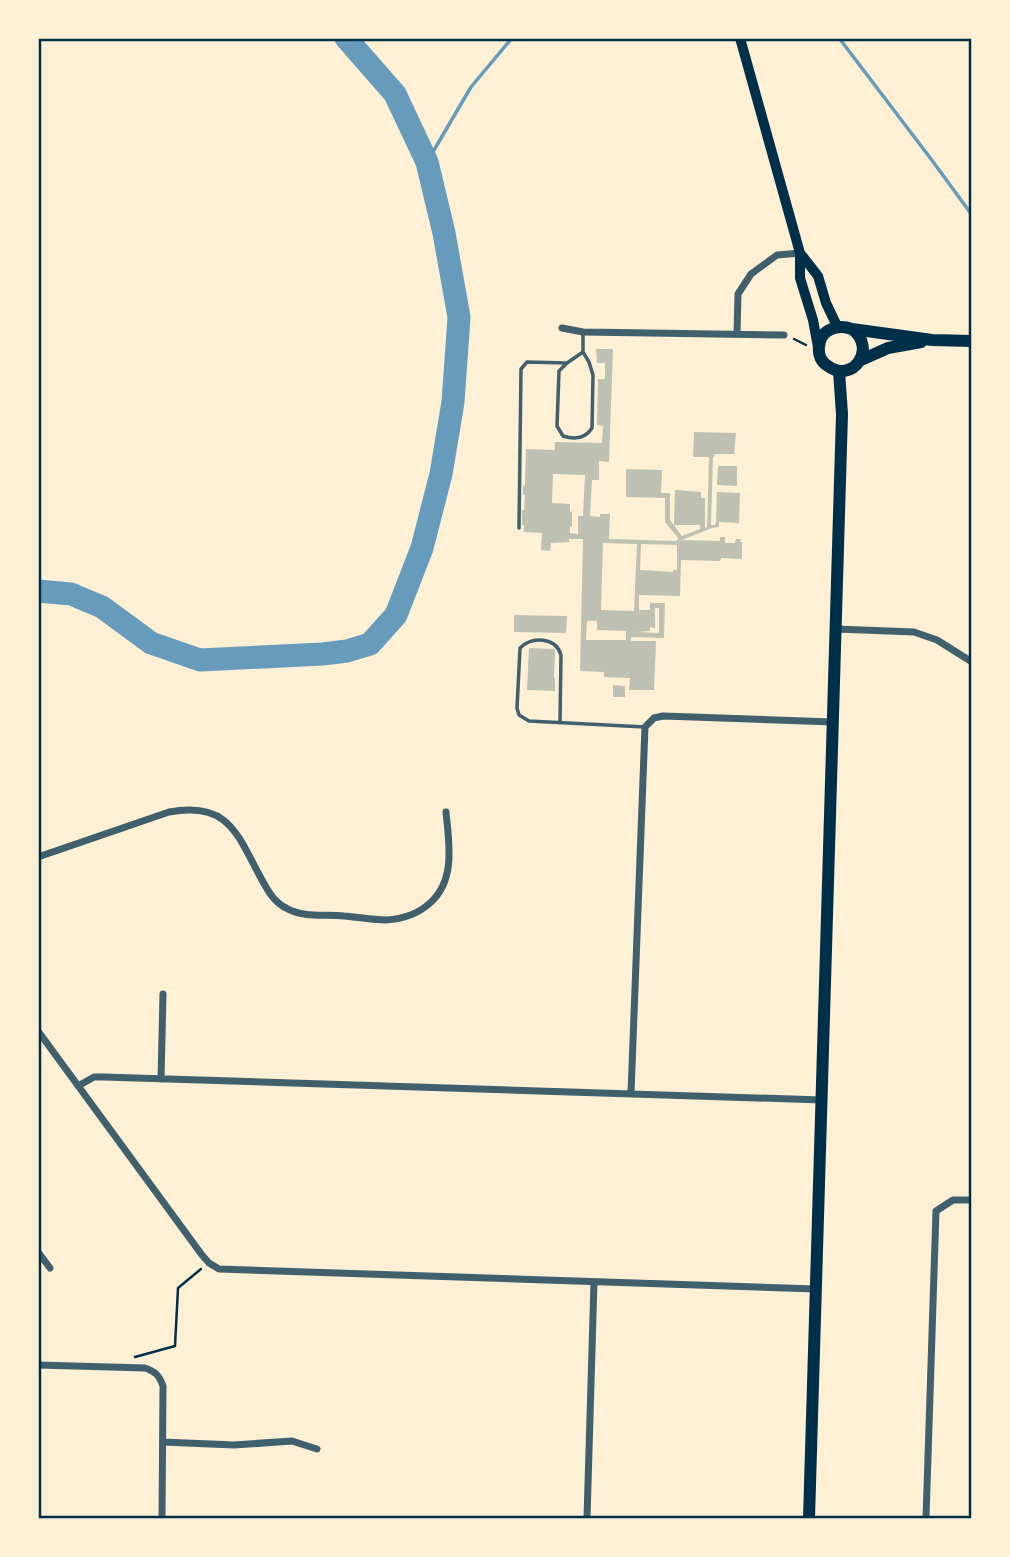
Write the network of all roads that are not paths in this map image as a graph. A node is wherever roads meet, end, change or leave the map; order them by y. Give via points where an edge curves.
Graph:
1 (740, 38) edge
2 (800, 253) junction
3 (836, 326) junction
4 (562, 328) dead end
5 (852, 329) junction
6 (583, 332) junction
7 (737, 334) junction
8 (784, 335) road end
9 (932, 340) junction
10 (971, 341) edge
11 (583, 352) junction
12 (819, 354) junction
13 (861, 360) junction
14 (567, 363) junction
15 (839, 371) junction
16 (519, 528) dead end
17 (836, 629) junction
18 (971, 662) edge
19 (834, 722) junction
20 (560, 723) junction
21 (645, 727) junction
22 (446, 812) dead end
23 (38, 857) edge
24 (163, 994) dead end
25 (38, 1031) edge
26 (161, 1079) junction
27 (79, 1086) junction
28 (631, 1093) junction
29 (822, 1100) junction
30 (971, 1200) edge
31 (38, 1252) edge
32 (50, 1268) dead end
33 (594, 1282) junction
34 (817, 1289) junction
35 (38, 1365) edge
36 (163, 1442) junction
37 (317, 1449) dead end
38 (162, 1518) edge
39 (587, 1518) edge
40 (809, 1518) edge
41 (926, 1518) edge

1 - 2 main road
2 - 3 main road via 818,276
2 - 7 street via 777,256 751,274 738,294
2 - 12 main road via 800,278
3 - 5 main road
3 - 12 main road via 823,335
4 - 6 street
5 - 9 main road
5 - 13 main road via 862,339
6 - 7 street
6 - 11 lane
7 - 8 street
9 - 10 main road
9 - 13 main road via 888,348
11 - 14 lane
11 - 14 lane via 593,375 592,428 579,438 563,436 557,426 559,371
12 - 15 main road via 825,364
13 - 15 main road
14 - 16 lane via 527,362 521,369
15 - 17 main road
17 - 18 street via 914,632 937,640
17 - 19 main road
19 - 21 street via 663,716
19 - 29 main road
20 - 20 lane via 528,721 519,715 520,648 532,640 550,641 559,649
20 - 21 lane
21 - 28 street
22 - 23 street via 449,843 444,888 423,910 389,920 301,915 286,908 268,890 235,832 225,821 201,810 169,812
24 - 26 street
25 - 27 street
26 - 27 street via 94,1077
26 - 28 street
27 - 33 street via 209,1263 219,1269
28 - 29 street
29 - 34 main road
30 - 41 street via 953,1200 936,1211
31 - 32 street
33 - 34 street
33 - 39 street
34 - 40 main road
35 - 36 street via 154,1371 163,1386
36 - 37 street via 292,1441
36 - 38 street

